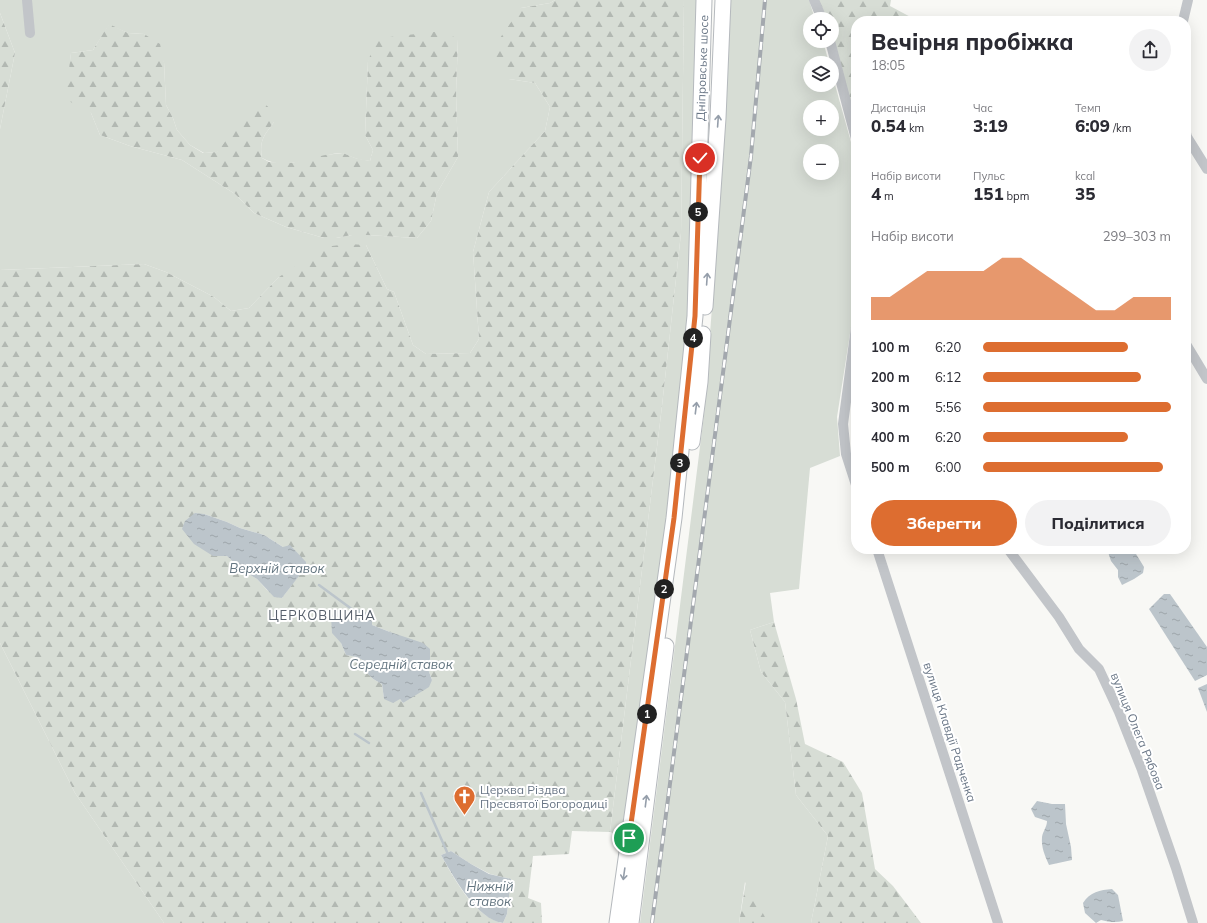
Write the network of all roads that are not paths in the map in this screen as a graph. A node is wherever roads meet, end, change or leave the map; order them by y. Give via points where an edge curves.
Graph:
1 (27, 0) edge
2 (704, 0) edge
3 (723, 0) edge
4 (814, 0) edge
5 (1188, 0) edge
6 (819, 12) edge
7 (1184, 16) edge
8 (30, 33) dead end
9 (832, 48) edge
10 (851, 120) edge
11 (1191, 144) edge
12 (1207, 169) edge
13 (1191, 352) edge
14 (851, 369) edge
15 (1207, 379) edge
16 (851, 470) edge
17 (879, 554) edge
18 (1012, 554) edge
19 (617, 923) edge
20 (631, 923) edge
21 (998, 923) edge
22 (1193, 923) edge

1 - 8 street
2 -> 19 main road, Дніпровське шосе via 695,316 674,518
20 -> 3 main road, Дніпровське шосе via 700,382 718,118
4 - 6 street
5 - 7 street
9 - 10 street
11 - 12 street
13 - 15 street
14 - 16 street via 843,424 846,454
17 - 21 street, вулиця Клавдії Радченка
18 - 22 street, вулиця Олега Рябова via 1059,617 1079,649 1099,670 1142,770

